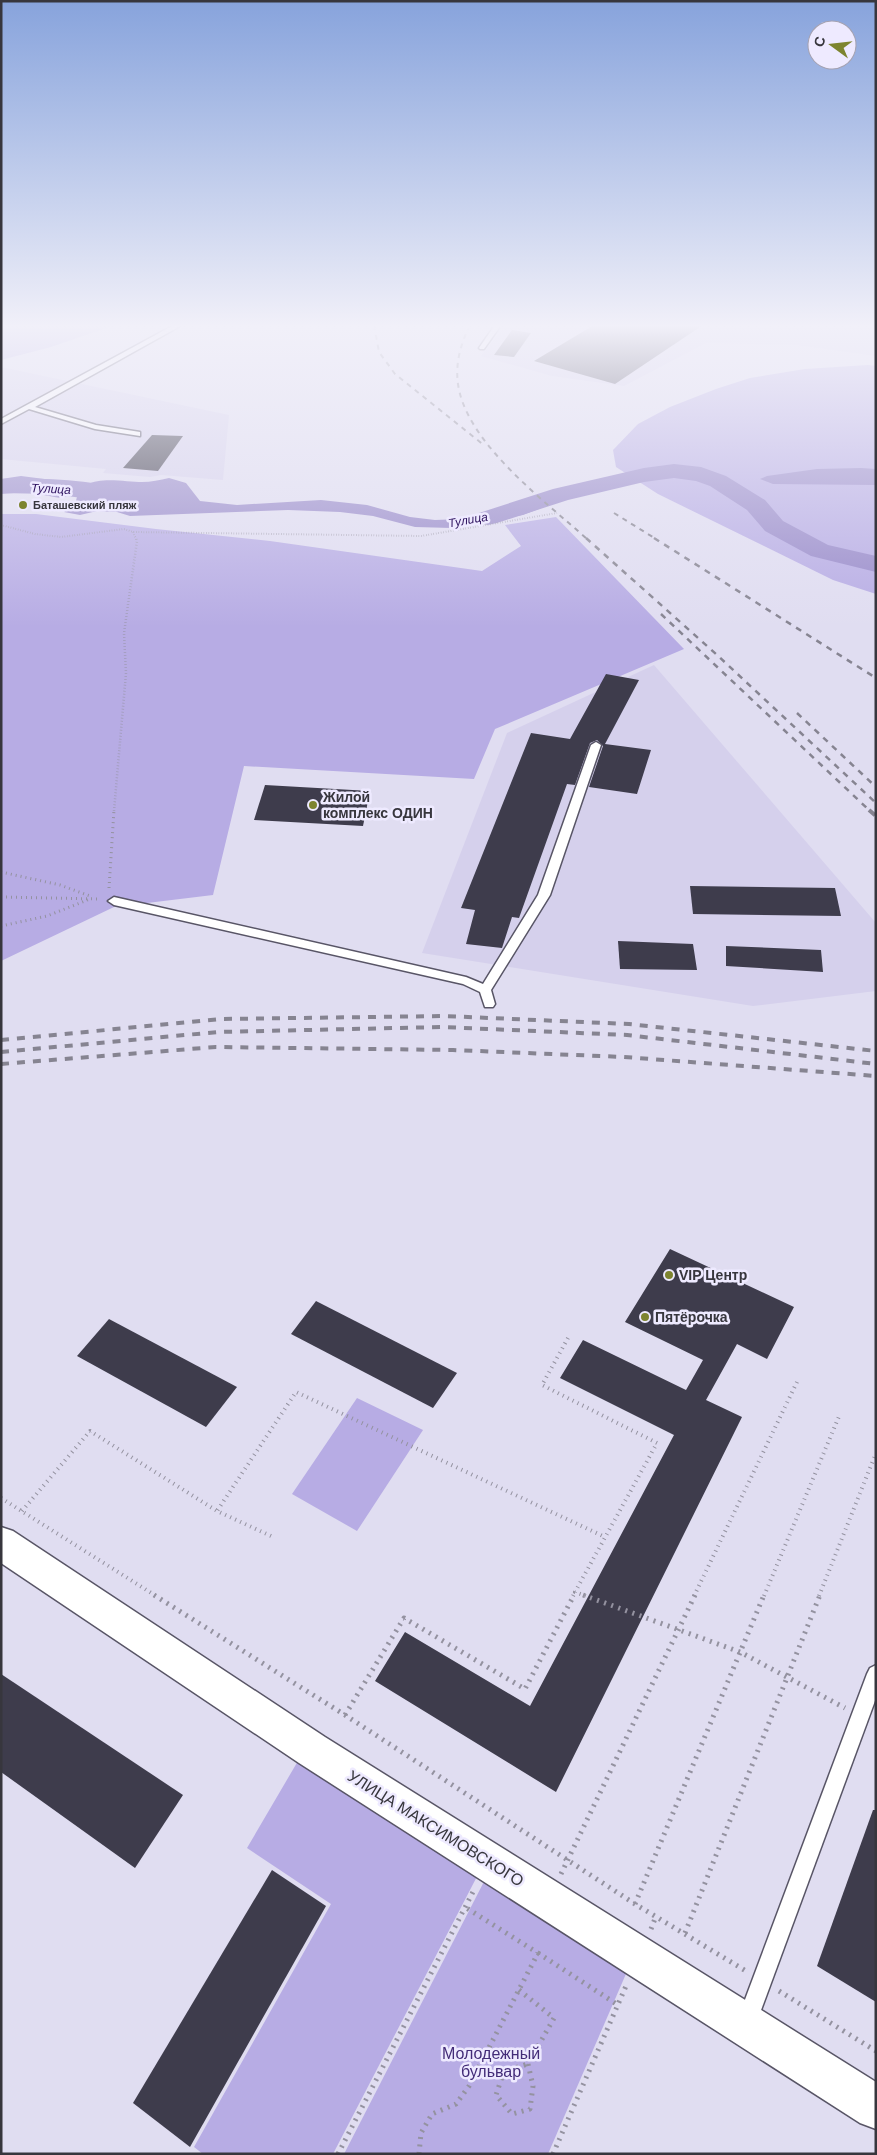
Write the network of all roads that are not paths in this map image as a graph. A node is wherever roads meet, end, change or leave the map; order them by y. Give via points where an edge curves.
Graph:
1 (87, 426) edge
2 (136, 434) dead end
3 (596, 745) dead end
4 (114, 901) road end
5 (485, 990) junction
6 (489, 1004) dead end
7 (1, 1543) edge
8 (876, 1674) edge
9 (746, 2025) junction
10 (876, 2107) edge

1 - 2 lane
3 - 5 lane via 544,895
4 - 5 lane via 466,981
5 - 6 lane
7 - 9 street, УЛИЦА МАКСИМОВСКОГО via 312,1750
8 - 9 lane
9 - 10 street, УЛИЦА МАКСИМОВСКОГО

